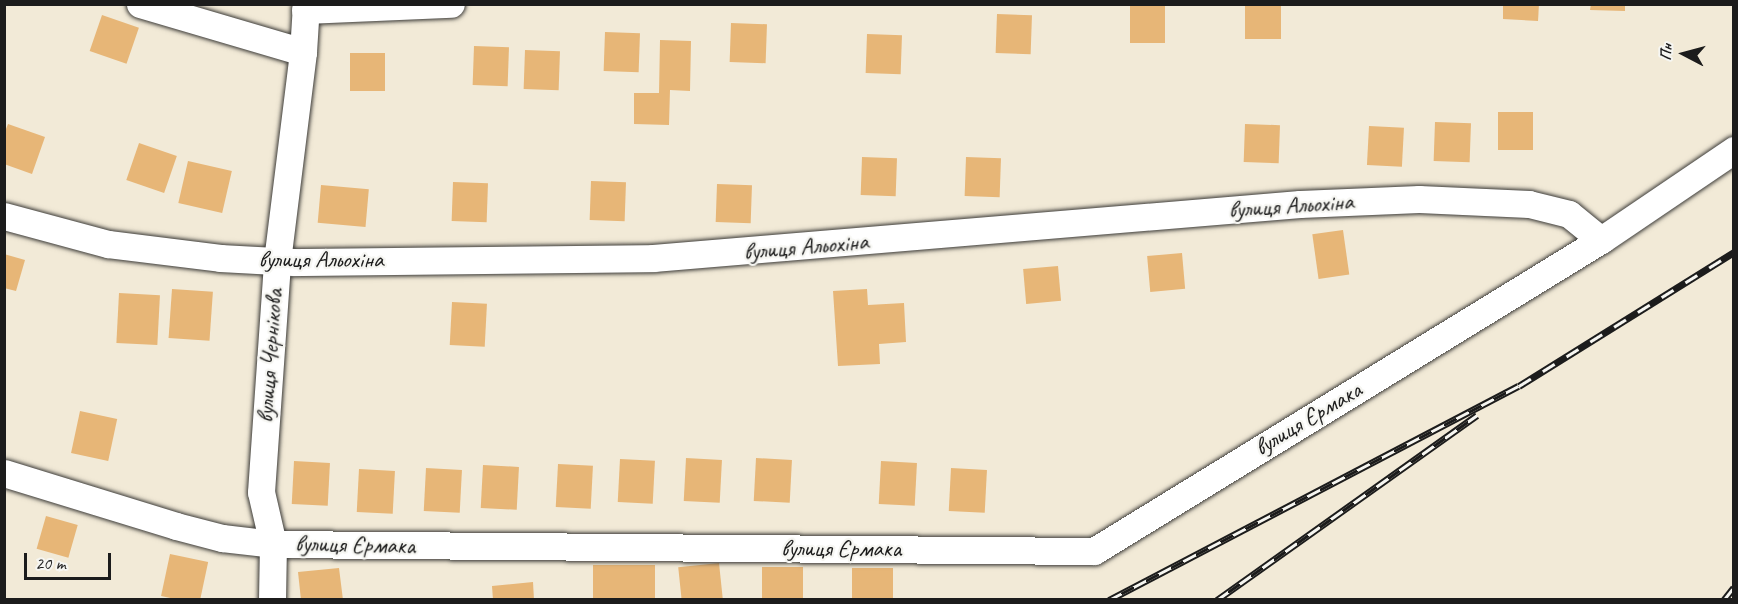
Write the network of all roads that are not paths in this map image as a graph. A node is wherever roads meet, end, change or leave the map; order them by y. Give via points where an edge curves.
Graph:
1 (140, 4) edge
2 (451, 4) edge
3 (305, 7) edge
4 (303, 52) junction
5 (1734, 150) edge
6 (4, 216) edge
7 (1601, 240) junction
8 (277, 261) junction
9 (4, 473) edge
10 (273, 544) junction
11 (272, 600) edge

1 - 4 street
2 - 3 street
3 - 4 street, вулиця Чернікова
4 - 8 street, вулиця Чернікова
5 - 7 street, вулиця Єрмака
6 - 8 street, вулиця Альохіна via 108,244
7 - 8 street, вулиця Альохіна via 1569,214 1528,204 1419,199 1300,204 653,258
7 - 10 street, вулиця Єрмака via 1094,550
8 - 10 street, вулиця Чернікова via 261,492
9 - 10 street, вулиця Єрмака via 222,538
10 - 11 street, вулиця Чернікова

